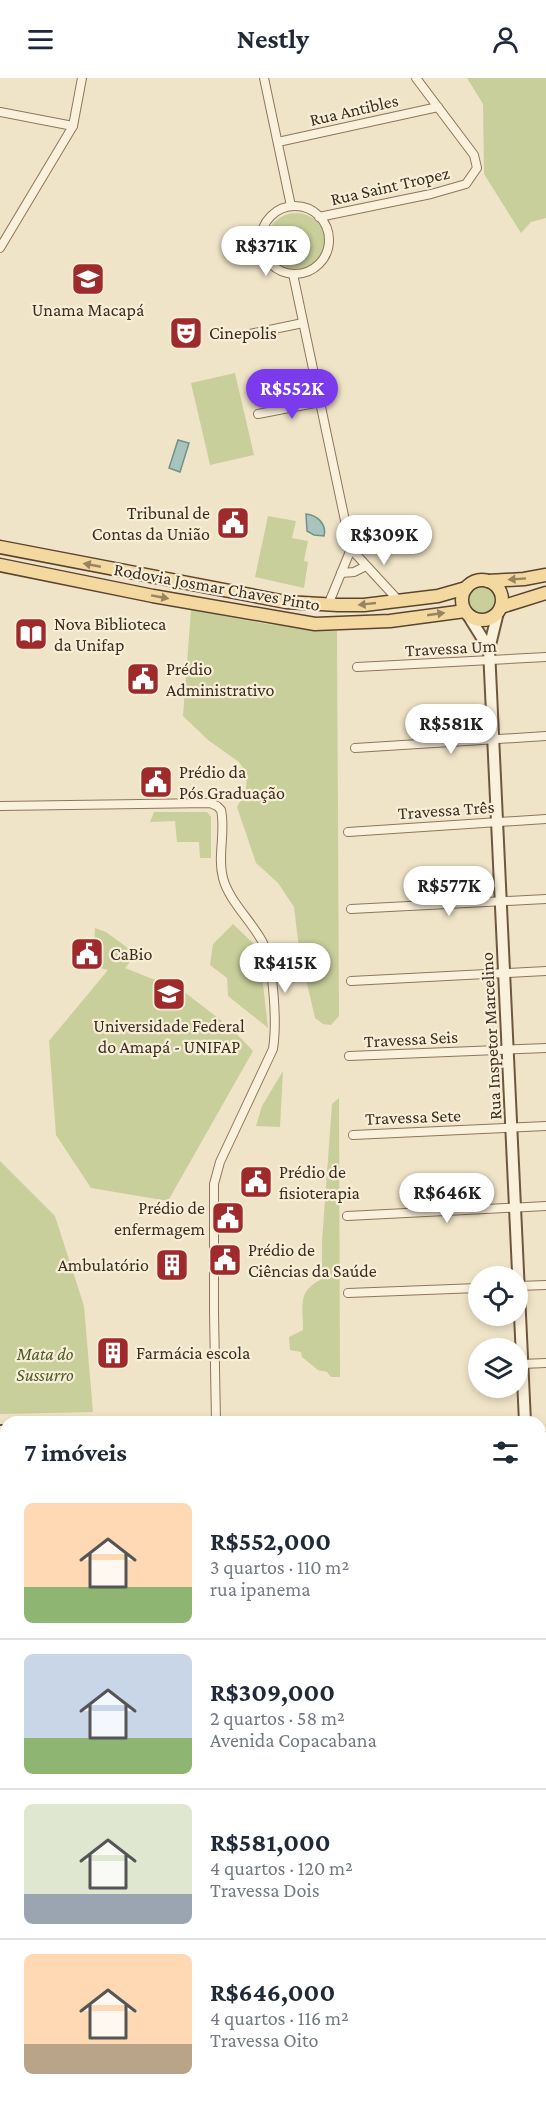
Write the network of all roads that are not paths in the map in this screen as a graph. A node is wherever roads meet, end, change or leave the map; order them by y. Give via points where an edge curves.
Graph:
1 (82, 78) edge
2 (264, 78) edge
3 (416, 78) edge
4 (438, 106) junction
5 (0, 112) edge
6 (74, 126) junction
7 (278, 142) junction
8 (291, 206) junction
9 (319, 217) junction
10 (0, 248) edge
11 (293, 274) junction
12 (303, 323) junction
13 (245, 335) dead end
14 (320, 402) junction
15 (258, 414) dead end
16 (0, 547) edge
17 (351, 549) junction
18 (0, 565) edge
19 (366, 566) junction
20 (341, 573) junction
21 (546, 575) edge
22 (488, 581) junction
23 (466, 588) junction
24 (546, 593) edge
25 (398, 600) junction
26 (328, 605) junction
27 (499, 609) junction
28 (467, 613) junction
29 (489, 649) junction
30 (546, 657) edge
31 (490, 661) junction
32 (357, 667) dead end
33 (546, 736) edge
34 (493, 739) junction
35 (355, 748) dead end
36 (0, 806) edge
37 (546, 819) edge
38 (497, 822) junction
39 (348, 832) dead end
40 (546, 899) edge
41 (501, 901) junction
42 (351, 909) dead end
43 (546, 971) edge
44 (504, 973) junction
45 (351, 981) dead end
46 (546, 1048) edge
47 (508, 1049) junction
48 (350, 1056) dead end
49 (546, 1126) edge
50 (512, 1128) junction
51 (353, 1135) dead end
52 (546, 1206) edge
53 (515, 1207) junction
54 (347, 1216) dead end
55 (517, 1266) edge
56 (546, 1285) edge
57 (528, 1286) edge
58 (468, 1288) edge
59 (348, 1293) dead end
60 (528, 1364) edge
61 (546, 1364) edge
62 (524, 1398) edge
63 (216, 1416) edge
64 (525, 1416) edge

1 - 6 street
2 - 7 street
3 - 4 street
4 - 7 street, Rua Antibles
4 - 9 street, Rua Saint Tropez via 474,155 477,168 466,184
5 - 6 street
6 - 10 street
7 - 8 street
8 - 9 street via 304,207
8 - 11 street via 269,217 261,241 270,264
9 - 11 street via 328,234 326,252 311,270
11 - 12 street
12 - 13 street
12 - 14 street
14 - 15 street
14 - 17 street
26 -> 16 main road, Rodovia Josmar Chaves Pinto via 286,602
17 - 19 street
17 - 20 street
18 -> 28 main road, Rodovia Josmar Chaves Pinto via 315,624
19 - 20 street
19 - 25 street
20 - 26 street
21 -> 22 main road, Rodovia Josmar Chaves Pinto
22 - 23 main road, Rodovia Josmar Chaves Pinto via 476,581
22 - 27 main road via 501,593
23 - 25 main road, Rodovia Josmar Chaves Pinto via 438,596
23 - 28 main road via 462,600
24 - 27 main road, Rodovia Josmar Chaves Pinto
25 -> 26 main road, Rodovia Josmar Chaves Pinto
27 - 28 main road, Rodovia Josmar Chaves Pinto via 484,620
27 - 29 street, Rua Inspetor Marcelino
28 - 29 street, Rua Inspetor Marcelino
29 - 31 street, Rua Inspetor Marcelino
30 - 31 street, Travessa Um
31 - 32 street, Travessa Um
31 - 34 street, Rua Inspetor Marcelino
33 - 34 street
34 - 35 street
34 - 38 street, Rua Inspetor Marcelino
36 - 63 street via 210,803 221,810 223,880 265,948 274,1004 274,1037 273,1049 220,1161 214,1184
37 - 38 street, Travessa Três
38 - 39 street, Travessa Três
38 - 41 street, Rua Inspetor Marcelino
40 - 41 street
41 - 42 street
41 - 44 street, Rua Inspetor Marcelino
43 - 44 street
44 - 45 street
44 - 47 street, Rua Inspetor Marcelino
46 - 47 street, Travessa Seis
47 - 48 street, Travessa Seis
47 - 50 street, Rua Inspetor Marcelino
49 - 50 street, Travessa Sete
50 - 51 street, Travessa Sete
50 - 53 street, Rua Inspetor Marcelino
52 - 53 street
53 - 54 street
53 - 55 street, Rua Inspetor Marcelino
56 - 57 street
58 - 59 street
60 - 61 street
62 - 64 street, Rua Inspetor Marcelino

